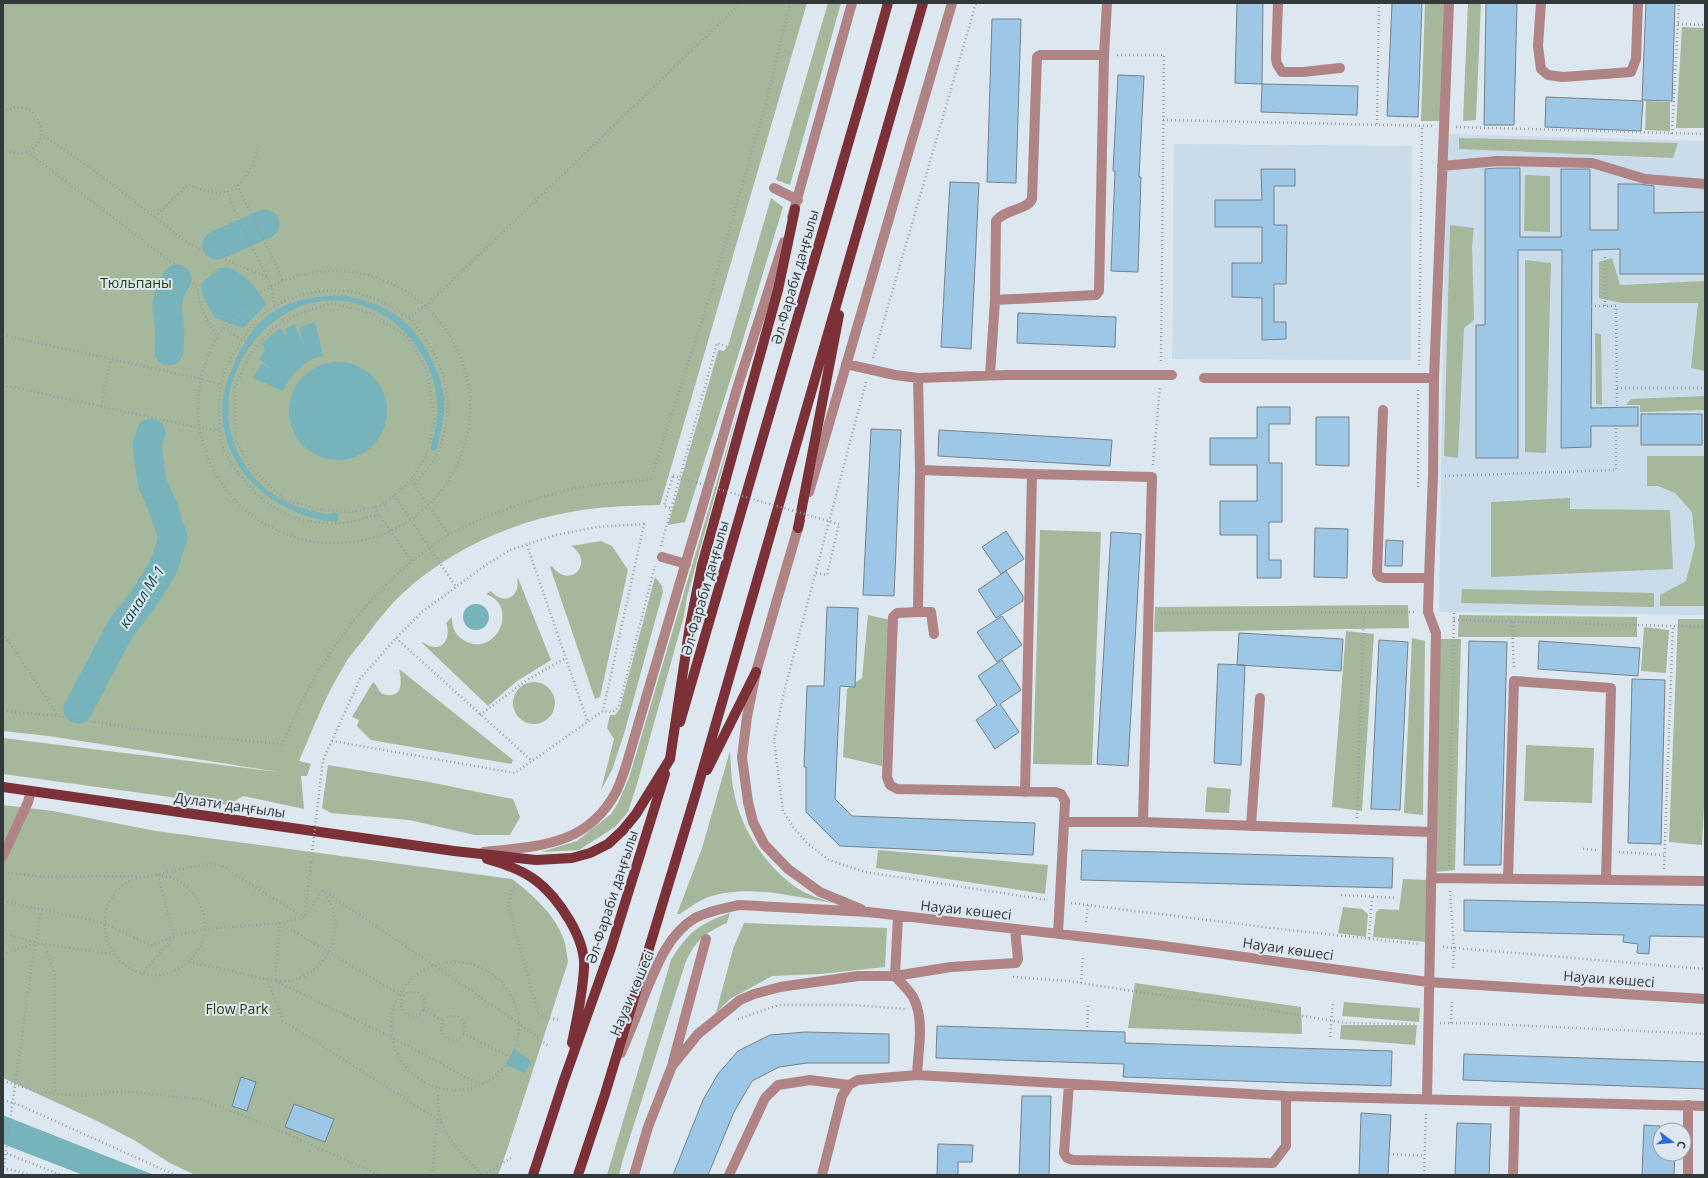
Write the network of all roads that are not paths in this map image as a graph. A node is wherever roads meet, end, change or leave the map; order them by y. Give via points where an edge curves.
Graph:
1 (852, 3) edge
2 (888, 3) edge
3 (923, 3) edge
4 (952, 3) edge
5 (1107, 3) edge
6 (1278, 3) edge
7 (1449, 3) edge
8 (1541, 3) edge
9 (1638, 3) edge
10 (1104, 55) junction
11 (1340, 68) dead end
12 (1442, 166) junction
13 (1705, 184) edge
14 (774, 188) dead end
15 (797, 204) junction
16 (852, 249) junction
17 (995, 300) junction
18 (846, 364) junction
19 (1172, 375) dead end
20 (990, 376) junction
21 (918, 378) junction
22 (1204, 378) dead end
23 (1434, 378) junction
24 (1383, 410) dead end
25 (920, 470) junction
26 (1032, 474) junction
27 (798, 528) junction
28 (659, 559) road end
29 (686, 564) junction
30 (1429, 578) junction
31 (918, 612) junction
32 (934, 634) dead end
33 (756, 672) junction
34 (1260, 698) dead end
35 (670, 759) junction
36 (3, 787) edge
37 (31, 791) junction
38 (1025, 792) junction
39 (696, 793) junction
40 (1064, 822) junction
41 (1143, 822) junction
42 (1251, 826) junction
43 (1432, 832) junction
44 (454, 851) junction
45 (4, 853) edge
46 (478, 853) junction
47 (1431, 878) junction
48 (1508, 879) junction
49 (1606, 880) junction
50 (1705, 881) edge
51 (868, 912) junction
52 (898, 916) junction
53 (1015, 929) junction
54 (1058, 934) junction
55 (706, 939) dead end
56 (895, 976) junction
57 (1428, 982) junction
58 (1705, 1000) edge
59 (672, 1066) junction
60 (917, 1075) junction
61 (564, 1080) junction
62 (849, 1084) junction
63 (1069, 1084) junction
64 (605, 1094) junction
65 (1286, 1096) junction
66 (1427, 1099) junction
67 (1515, 1102) junction
68 (1688, 1106) junction
69 (1705, 1106) edge
70 (533, 1175) edge
71 (578, 1175) edge
72 (634, 1175) edge
73 (729, 1175) edge
74 (822, 1175) edge
75 (1513, 1175) edge
76 (1688, 1175) edge

1 - 15 street, Әл-Фараби даңғылы
2 - 35 main road, Әл-Фараби даңғылы
3 - 16 main road
4 - 18 street
5 - 10 street
6 - 11 street via 1276,59 1282,72
7 - 12 street
8 - 9 street via 1538,46 1541,69 1548,75 1563,76 1631,72 1636,58
10 - 17 street via 1037,57 1032,199 1027,205 1000,215 996,221
10 - 17 street via 1099,291 1096,295
12 - 13 street via 1497,161 1592,163 1645,179
12 - 23 street
14 - 15 street
15 - 29 street, Әл-Фараби даңғылы via 739,382
15 - 35 main road via 778,290 702,565 690,625
16 - 27 main road
16 - 39 main road
17 - 20 street
18 - 21 street via 895,376
18 - 27 street
19 - 20 street
20 - 21 street
21 - 25 street
22 - 23 street
23 - 30 street
24 - 30 street via 1377,573 1384,578
25 - 26 street
25 - 31 street
26 - 38 street
26 - 41 street via 1152,477
27 - 33 street
28 - 29 street
29 - 46 street, Әл-Фараби даңғылы via 626,766 617,791 605,810 575,835 555,842
30 - 43 street via 1428,612 1436,633
31 - 32 street via 931,612
31 - 38 street via 897,613 893,617 887,777 890,785 897,789
33 - 39 main road
33 - 51 street, Науаи көшесі via 742,757 753,822 764,844 788,868 820,892
34 - 42 street
35 - 46 main road via 636,814 623,830 608,844 590,853 556,860
35 - 61 main road, Әл-Фараби даңғылы via 611,948
36 - 37 main road, Дулати даңғылы
37 - 44 main road, Дулати даңғылы
37 - 45 street
38 - 40 street via 1061,794 1065,801
39 - 64 main road
40 - 41 street
40 - 54 street
41 - 42 street
42 - 43 street
43 - 47 street
44 - 46 main road
44 - 61 main road via 507,864 524,872 544,886 560,904 574,927 582,947 584,966 581,999
47 - 48 street
47 - 57 street
48 - 49 street
48 - 49 street via 1514,681 1611,688
49 - 50 street
51 - 52 street, Науаи көшесі
51 - 64 street, Науаи көшесі via 739,905 696,918 680,930 659,960
52 - 53 street, Науаи көшесі
52 - 56 street
53 - 54 street, Науаи көшесі
53 - 56 street via 1018,959 1016,963 951,967
54 - 57 street, Науаи көшесі
55 - 59 street
56 - 59 street via 858,976 780,987 754,994 735,1004 698,1034
56 - 60 street via 913,997 918,1010 920,1027
57 - 58 street, Науаи көшесі
57 - 66 street
59 - 72 street via 648,1127
60 - 62 street via 858,1080
60 - 63 street
61 - 70 main road, Әл-Фараби даңғылы
62 - 73 street via 810,1080 778,1085 765,1098
62 - 74 street via 842,1096
63 - 65 street
63 - 65 street via 1064,1153 1067,1158 1073,1160 1273,1163 1286,1146
64 - 71 main road
65 - 66 street
66 - 67 street
67 - 68 street
67 - 75 street
68 - 69 street
68 - 76 street

